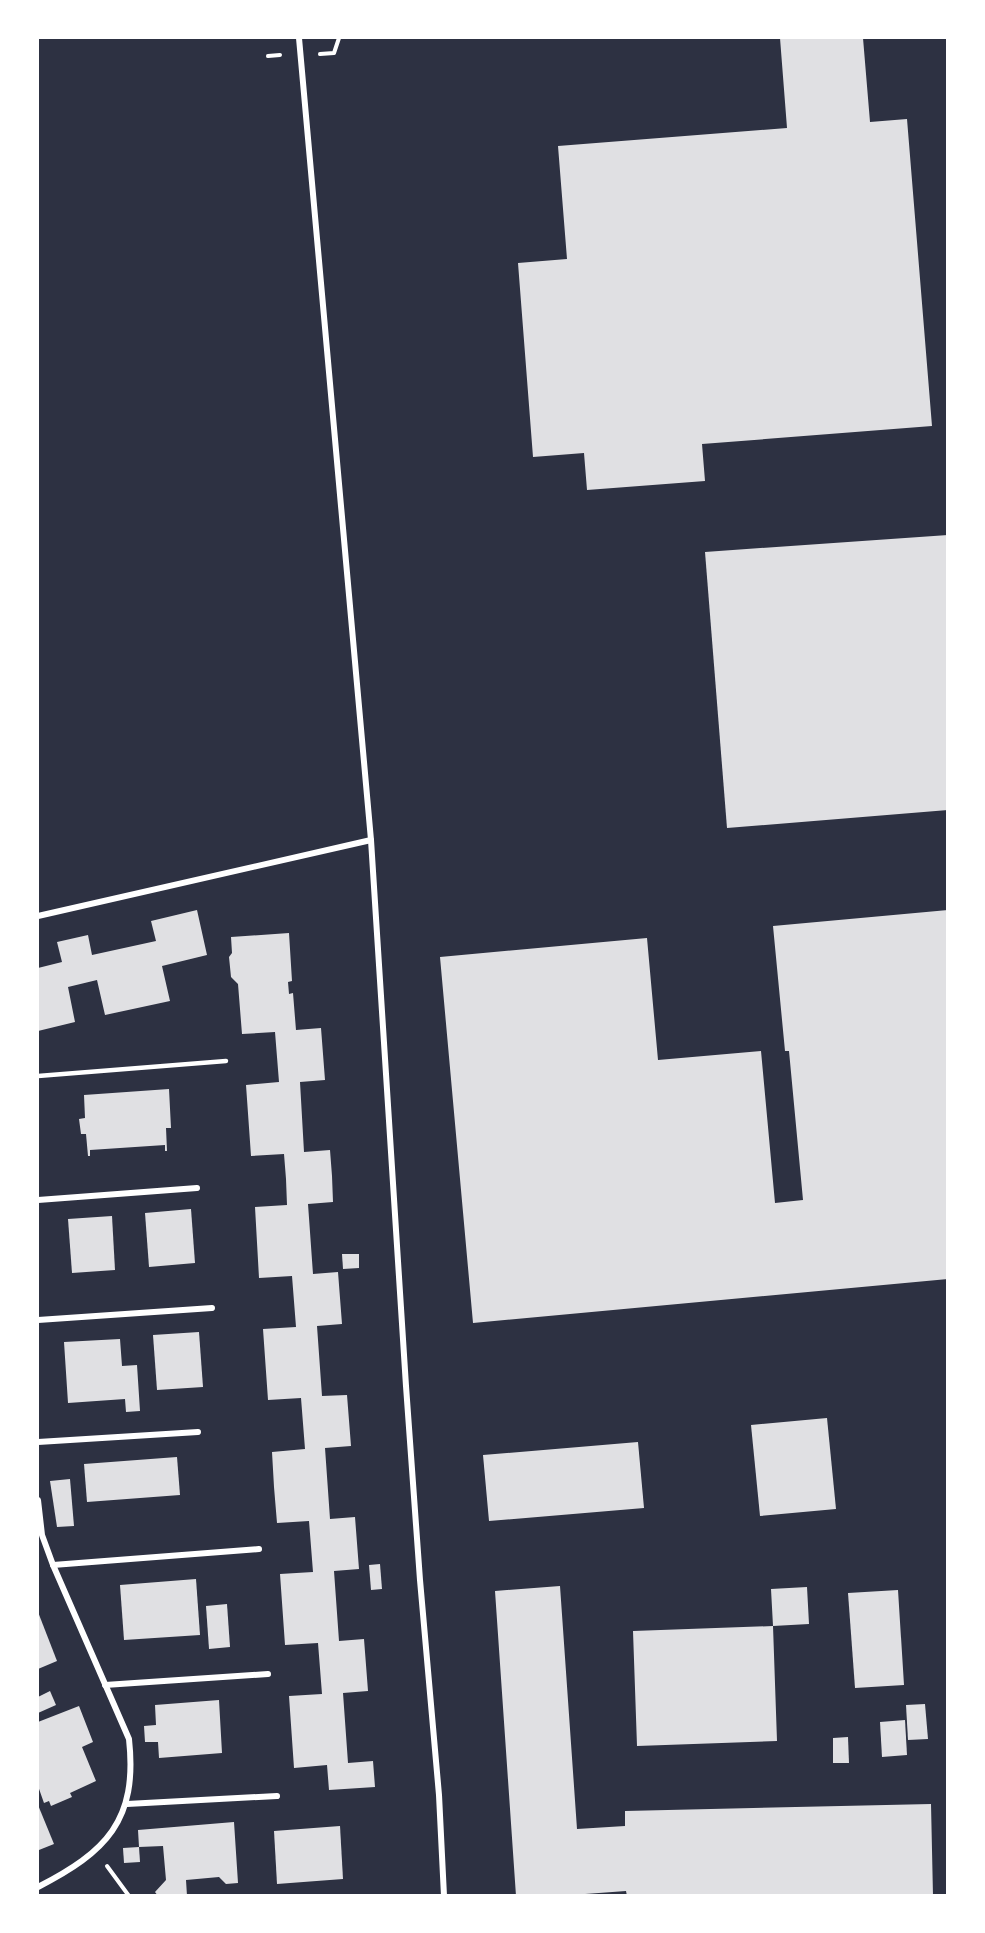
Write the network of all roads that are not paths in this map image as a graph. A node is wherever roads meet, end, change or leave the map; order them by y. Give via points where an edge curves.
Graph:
1 (299, 38) edge
2 (370, 840) junction
3 (38, 916) edge
4 (226, 1061) dead end
5 (38, 1076) edge
6 (197, 1188) dead end
7 (38, 1200) edge
8 (212, 1308) dead end
9 (38, 1320) edge
10 (198, 1432) dead end
11 (38, 1442) edge
12 (38, 1500) edge
13 (40, 1536) edge
14 (259, 1549) dead end
15 (53, 1565) junction
16 (268, 1674) dead end
17 (105, 1685) junction
18 (277, 1796) dead end
19 (127, 1804) junction
20 (38, 1887) edge
21 (444, 1896) edge

1 - 2 street
2 - 3 street
2 - 21 street via 405,1386 440,1795
4 - 5 lane
6 - 7 street
8 - 9 street
10 - 11 street
12 - 13 street
13 - 15 street
14 - 15 street
15 - 17 street
16 - 17 street
17 - 19 street via 129,1739 132,1761
18 - 19 street
19 - 20 street via 96,1851

